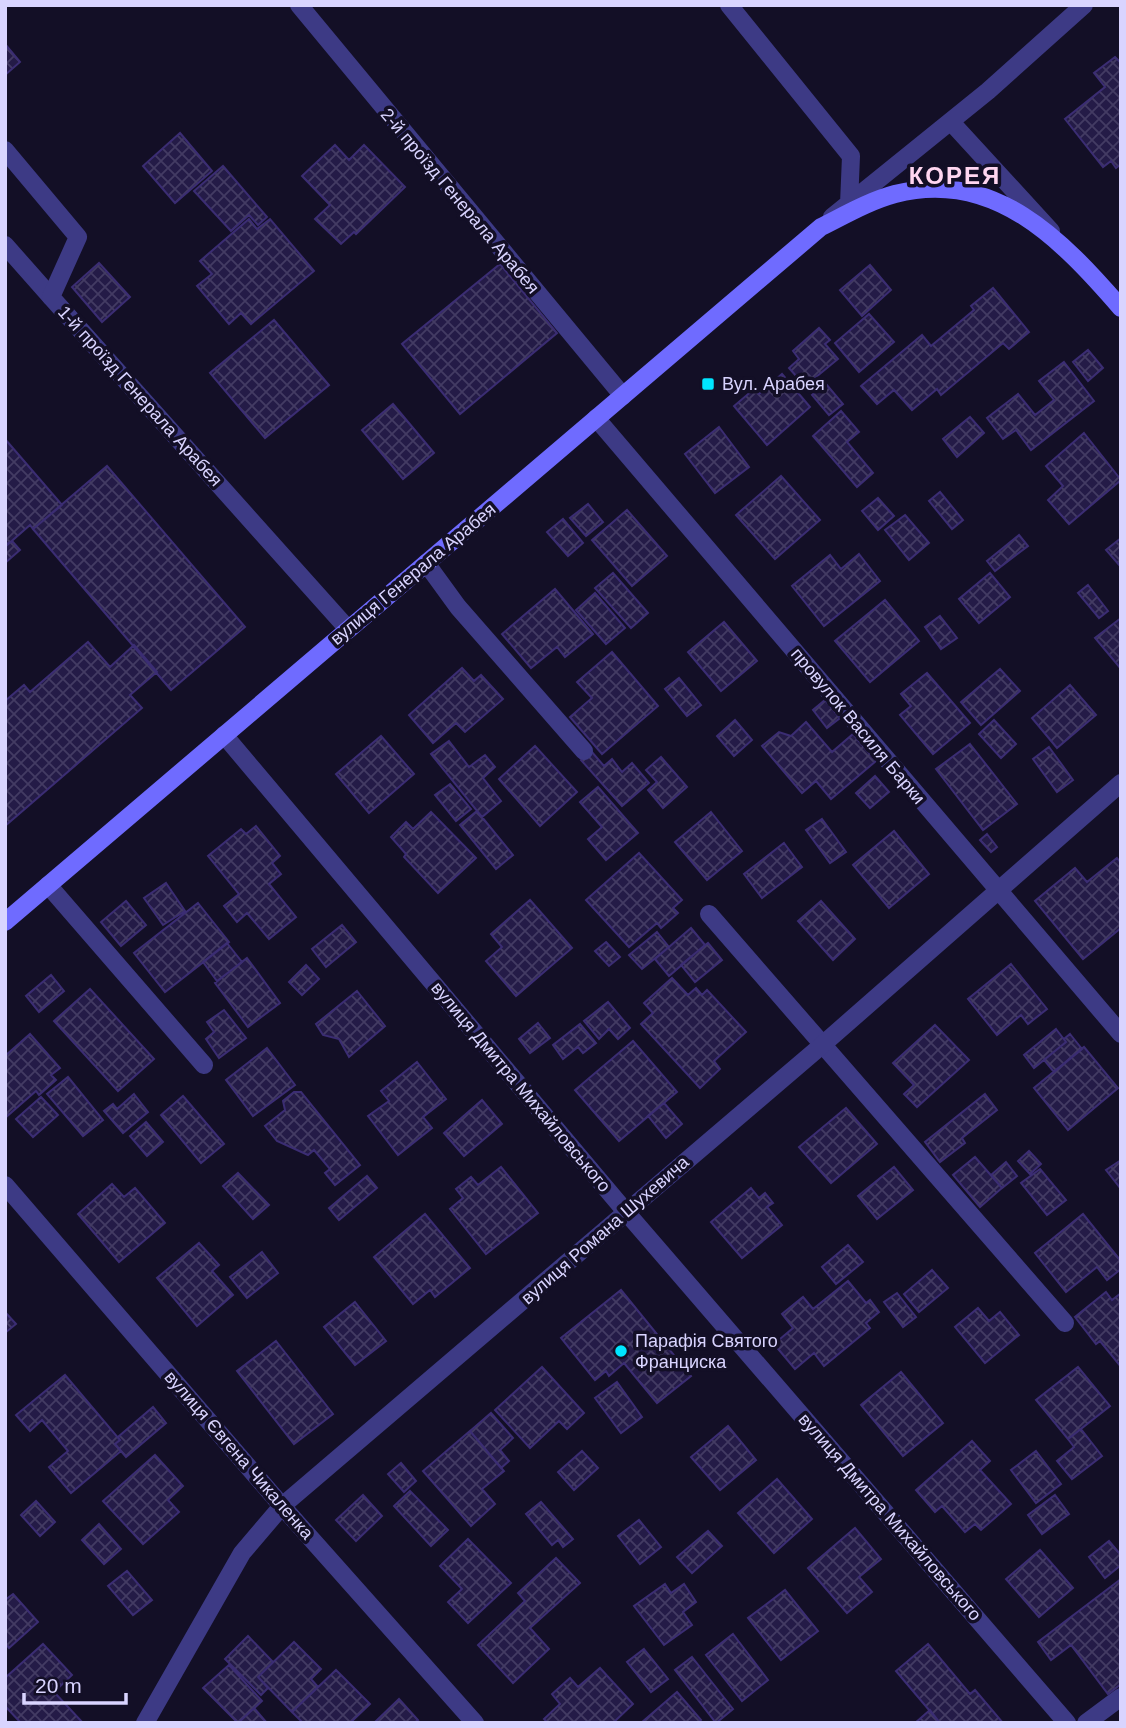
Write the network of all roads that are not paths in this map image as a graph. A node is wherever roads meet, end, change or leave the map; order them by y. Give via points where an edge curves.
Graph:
1 (299, 5) edge
2 (729, 5) edge
3 (1084, 5) edge
4 (951, 122) junction
5 (5, 150) edge
6 (849, 204) junction
7 (821, 226) junction
8 (5, 245) edge
9 (1085, 267) junction
10 (51, 297) junction
11 (1121, 308) edge
12 (623, 396) junction
13 (596, 418) junction
14 (426, 563) junction
15 (348, 629) junction
16 (224, 736) junction
17 (584, 751) dead end
18 (1121, 783) edge
19 (48, 885) junction
20 (999, 891) junction
21 (709, 914) dead end
22 (5, 922) edge
23 (1121, 1034) edge
24 (821, 1046) junction
25 (204, 1065) dead end
26 (5, 1185) edge
27 (626, 1212) junction
28 (1065, 1323) dead end
29 (282, 1506) junction
30 (1121, 1697) edge
31 (145, 1723) edge
32 (475, 1723) edge
33 (1067, 1723) edge
34 (1086, 1723) edge

1 - 12 street, 2-й проїзд Генерала Арабея
2 - 6 street via 851,156
3 - 4 street
4 - 6 street
4 - 9 street
5 - 10 street, 1-й проїзд Генерала Арабея via 78,237
6 - 7 street
7 - 9 main road, вулиця Генерала Арабея via 892,195 925,188 959,188 1012,208
7 - 12 main road, вулиця Генерала Арабея
8 - 10 street
9 - 11 main road, вулиця Генерала Арабея
10 - 15 street, 1-й проїзд Генерала Арабея
12 - 13 main road, вулиця Генерала Арабея
13 - 14 main road, вулиця Генерала Арабея
13 - 20 street, провулок Василя Барки
14 - 15 main road, вулиця Генерала Арабея
14 - 17 street via 458,607
15 - 16 main road, вулиця Генерала Арабея
16 - 19 main road, вулиця Генерала Арабея
16 - 27 street, вулиця Дмитра Михайловського
18 - 20 street, вулиця Романа Шухевича
19 - 22 main road, вулиця Генерала Арабея
19 - 25 street
20 - 23 street, провулок Василя Барки
20 - 24 street, вулиця Романа Шухевича
21 - 24 street
24 - 27 street, вулиця Романа Шухевича
24 - 28 street
26 - 29 street, вулиця Євгена Чикаленка
27 - 29 street, вулиця Романа Шухевича
27 - 33 street, вулиця Дмитра Михайловського
29 - 31 street, вулиця Романа Шухевича via 242,1553
29 - 32 street, вулиця Євгена Чикаленка
30 - 34 street

